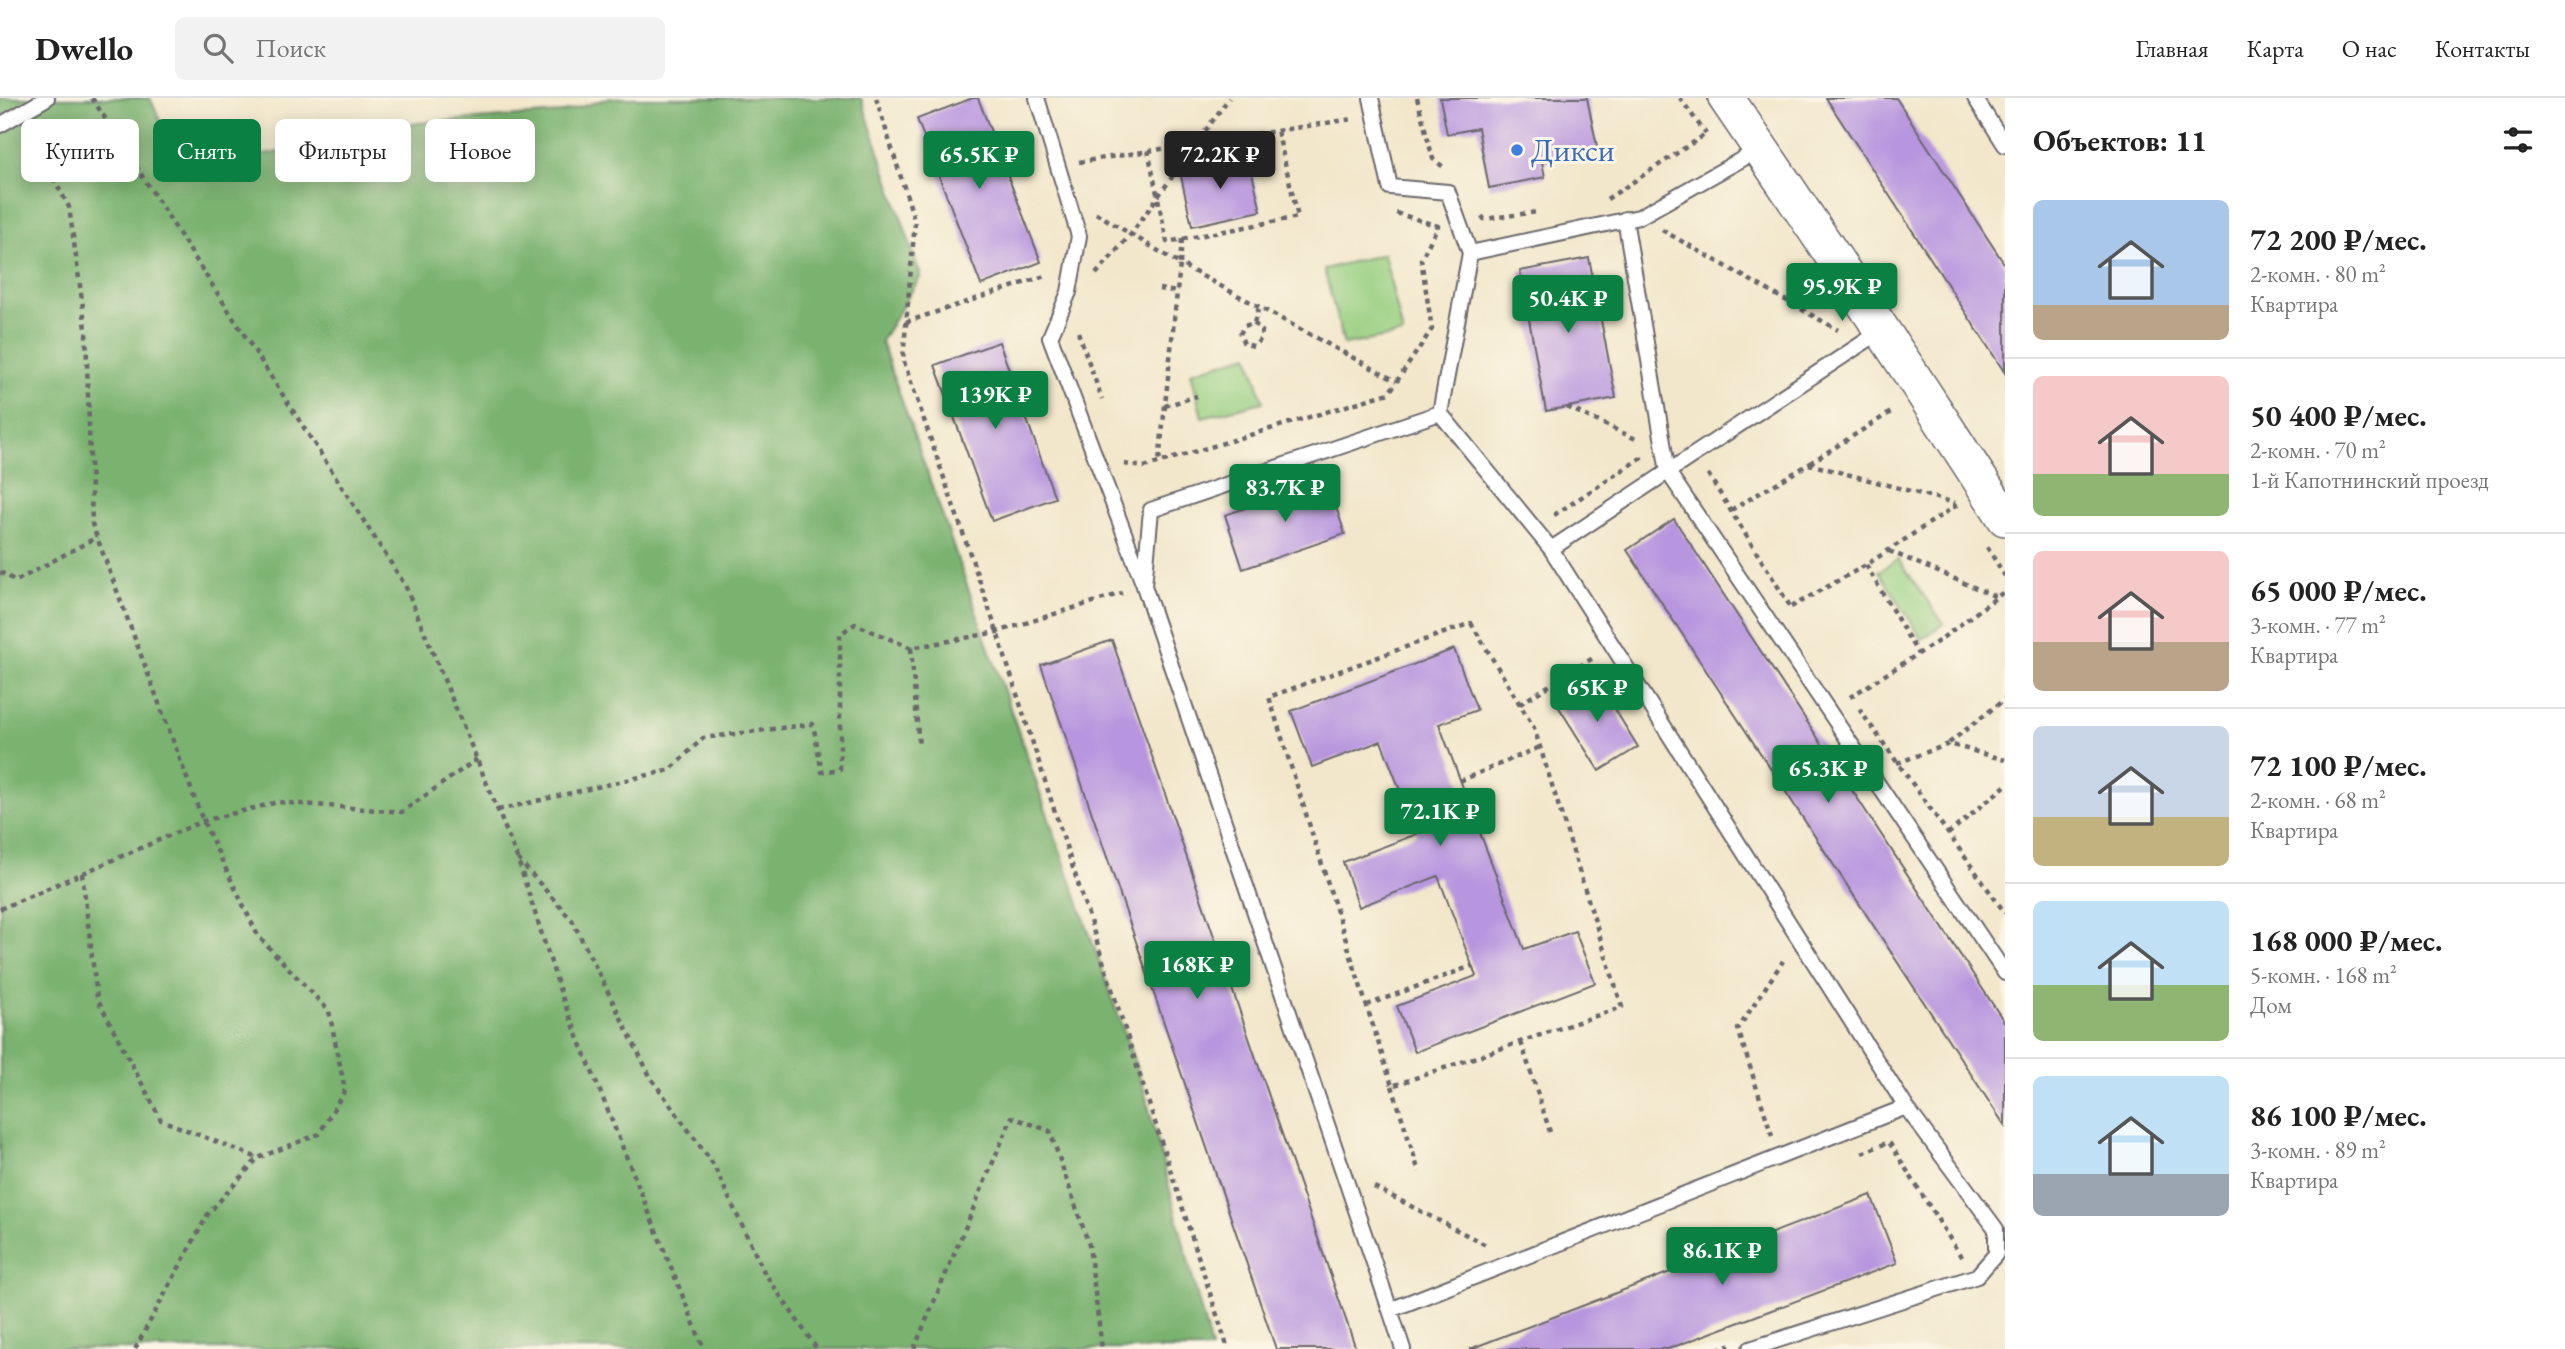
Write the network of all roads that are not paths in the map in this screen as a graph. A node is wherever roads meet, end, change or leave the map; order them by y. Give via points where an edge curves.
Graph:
1 (47, 98) edge
2 (1037, 98) edge
3 (1371, 98) edge
4 (1726, 98) edge
5 (1975, 98) edge
6 (0, 125) edge
7 (2005, 145) edge
8 (1760, 148) junction
9 (1625, 219) junction
10 (1470, 253) junction
11 (1881, 331) junction
12 (1440, 412) junction
13 (1668, 472) junction
14 (1995, 532) edge
15 (1550, 550) junction
16 (1144, 586) junction
17 (2005, 973) edge
18 (1906, 1107) junction
19 (2001, 1227) edge
20 (1390, 1310) junction
21 (1403, 1349) edge
22 (1750, 1349) edge

1 - 6 lane
2 - 16 lane via 1079,236 1069,292 1050,337
3 - 10 lane via 1390,187 1448,192
4 - 8 street
5 - 7 lane
8 - 9 lane via 1639,216
8 - 11 street
9 - 10 lane
9 - 13 lane
10 - 12 lane
11 - 13 lane
11 - 14 street via 1911,373
12 - 15 lane
12 - 16 lane via 1152,510
13 - 15 lane
13 - 17 lane
15 - 18 lane
16 - 20 lane
18 - 19 lane
18 - 20 lane
19 - 22 lane via 1996,1254 1977,1276
20 - 21 lane

